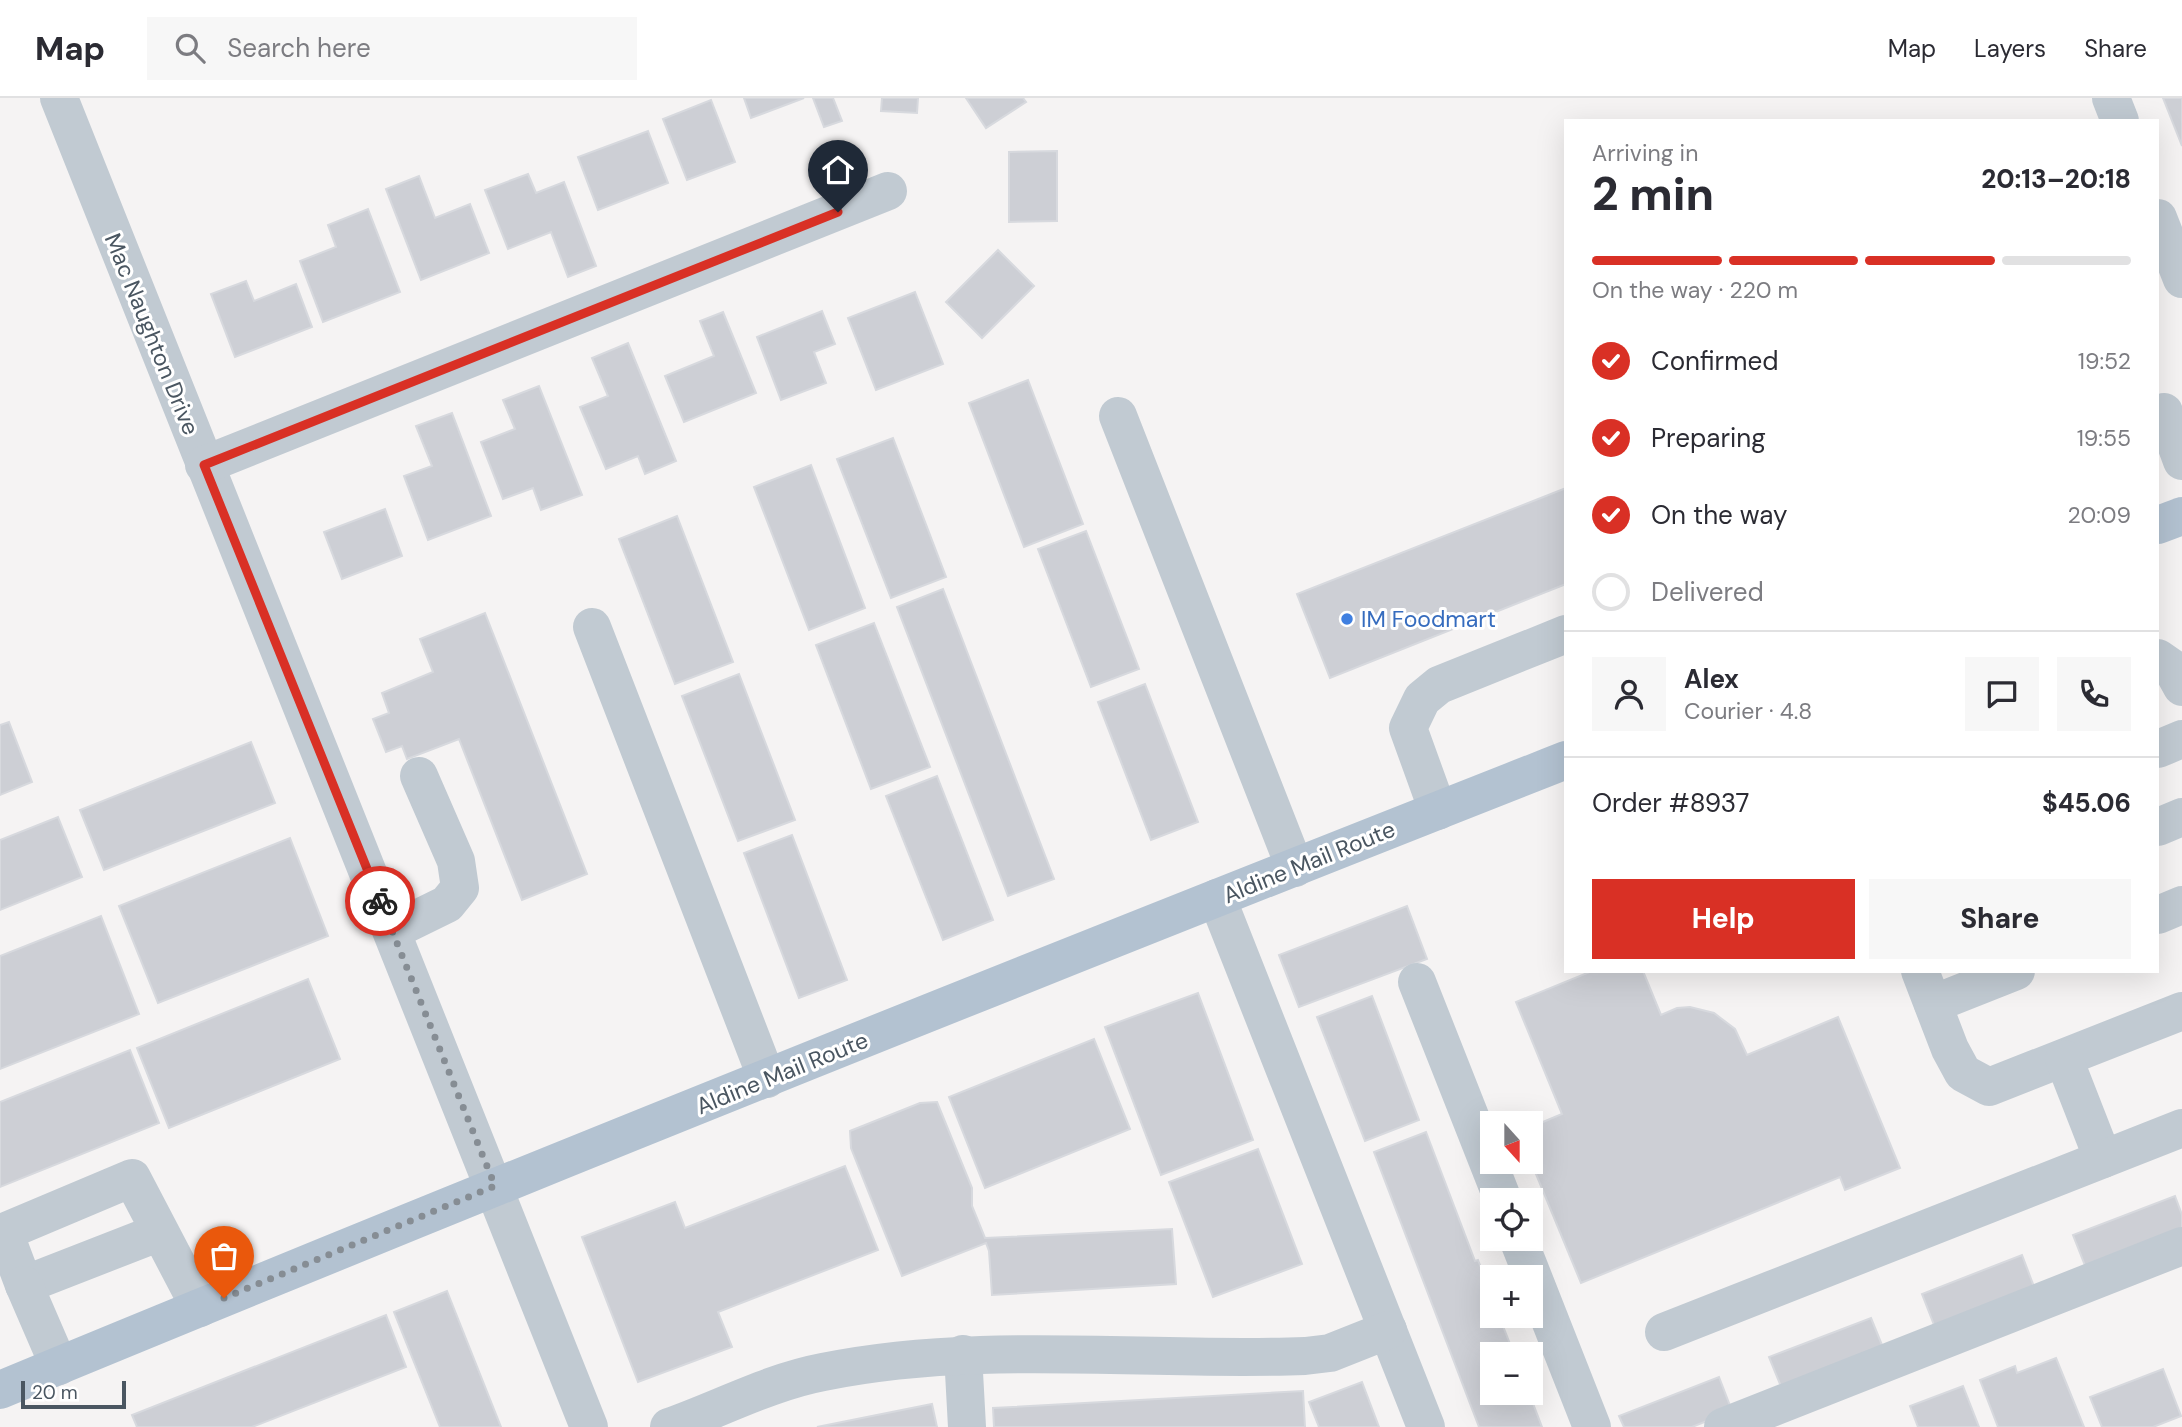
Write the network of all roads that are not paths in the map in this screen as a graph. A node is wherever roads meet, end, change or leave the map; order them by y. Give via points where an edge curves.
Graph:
1 (59, 98) edge
2 (2110, 98) edge
3 (2119, 119) edge
4 (888, 191) dead end
5 (2159, 221) edge
6 (2182, 279) edge
7 (2168, 410) edge
8 (1118, 416) dead end
9 (2182, 461) edge
10 (204, 465) junction
11 (2182, 516) edge
12 (2159, 526) edge
13 (592, 628) dead end
14 (1564, 635) edge
15 (2159, 659) edge
16 (2182, 687) edge
17 (2182, 739) edge
18 (2159, 749) edge
19 (1564, 761) edge
20 (419, 776) dead end
21 (1438, 811) junction
22 (2182, 817) edge
23 (2159, 827) edge
24 (1295, 868) junction
25 (1217, 898) junction
26 (2182, 905) edge
27 (2159, 915) edge
28 (393, 932) junction
29 (2006, 973) edge
30 (1417, 982) dead end
31 (1927, 988) edge
32 (2182, 1011) edge
33 (2064, 1059) junction
34 (767, 1079) junction
35 (2182, 1128) edge
36 (2103, 1159) junction
37 (495, 1186) junction
38 (1498, 1188) edge
39 (160, 1232) junction
40 (2182, 1246) edge
41 (1523, 1251) edge
42 (24, 1284) junction
43 (200, 1308) junction
44 (1388, 1330) junction
45 (1664, 1332) dead end
46 (963, 1354) junction
47 (59, 1366) junction
48 (0, 1390) edge
49 (589, 1427) edge
50 (669, 1427) edge
51 (967, 1427) edge
52 (1426, 1427) edge
53 (1592, 1427) edge
54 (1723, 1427) edge

1 - 10 street, Mac Naughton Drive
2 - 3 street
4 - 10 street
5 - 6 street
7 - 9 street
8 - 24 street
10 - 28 street, Mac Naughton Drive
11 - 12 main road
13 - 34 street
14 - 21 street via 1439,685 1422,699 1408,727
15 - 16 street via 2171,667
17 - 18 street
19 - 21 main road, Aldine Mail Route
20 - 28 street via 456,861 460,888 447,904
21 - 24 main road, Aldine Mail Route
22 - 23 street
24 - 25 main road, Aldine Mail Route
25 - 34 main road, Aldine Mail Route
25 - 44 street
26 - 27 street
28 - 37 street, Mac Naughton Drive
29 - 31 street
30 - 38 street
31 - 33 street via 1963,1073 1989,1087
32 - 33 street
33 - 36 street
34 - 37 main road, Aldine Mail Route
35 - 36 street
36 - 45 street
37 - 43 main road, Aldine Mail Route
37 - 49 street, Mac Naughton Drive
39 - 42 street
39 - 42 street via 132,1178 4,1232
39 - 43 street
40 - 54 street
41 - 53 street
42 - 47 street
43 - 47 main road, Aldine Mail Route
44 - 46 street via 1330,1353 1305,1356
44 - 52 street
46 - 50 street via 820,1372
46 - 51 street
47 - 48 main road, Aldine Mail Route

